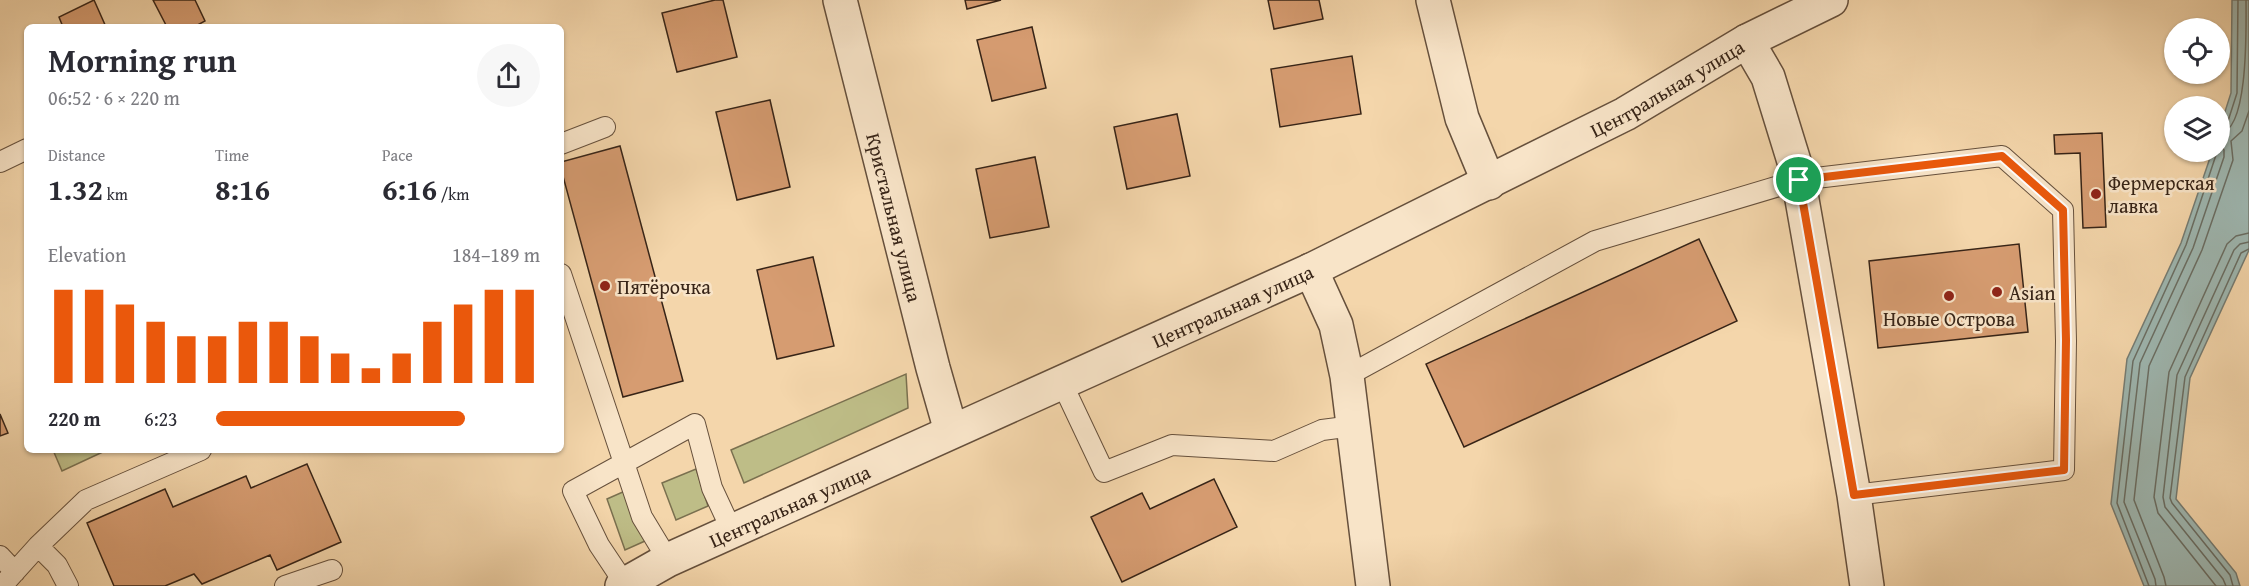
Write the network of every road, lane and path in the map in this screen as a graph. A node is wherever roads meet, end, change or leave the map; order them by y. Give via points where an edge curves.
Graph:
1 (840, 0) edge
2 (1432, 0) edge
3 (1832, 0) edge
4 (1747, 41) junction
5 (605, 127) dead end
6 (564, 143) edge
7 (24, 150) edge
8 (0, 162) edge
9 (1799, 180) junction
10 (1489, 183) junction
11 (1311, 270) junction
12 (564, 282) edge
13 (1347, 376) junction
14 (1061, 381) junction
15 (1353, 426) junction
16 (951, 431) junction
17 (194, 453) edge
18 (624, 463) junction
19 (1854, 495) junction
20 (732, 531) junction
21 (38, 546) junction
22 (0, 556) edge
23 (668, 560) junction
24 (332, 570) dead end
25 (8, 579) edge
26 (624, 585) edge
27 (68, 586) edge
28 (285, 586) edge
29 (1373, 586) edge
30 (1867, 586) edge

1 - 16 street, Кристальная улица
2 - 10 street via 1462,118
3 - 4 street, Центральная улица
4 - 9 street via 1768,77
4 - 10 street, Центральная улица via 1625,114
5 - 6 lane
7 - 8 lane
9 - 13 lane via 1595,241
9 - 19 street
9 - 19 lane via 2002,156 2063,210 2064,470
10 - 11 street, Центральная улица
11 - 13 street via 1336,325
11 - 14 street, Центральная улица
12 - 18 lane
13 - 15 street
14 - 15 lane via 1104,472 1172,445 1274,451 1322,430
14 - 16 street, Центральная улица
15 - 29 street
16 - 20 street, Центральная улица
17 - 21 lane via 86,500
18 - 20 lane via 695,424 712,488
18 - 23 lane via 642,518
18 - 26 lane via 573,491 599,546
19 - 30 street
20 - 23 street, Центральная улица
21 - 25 lane
21 - 27 lane via 57,566
22 - 25 lane
23 - 26 street, Центральная улица
24 - 28 lane

